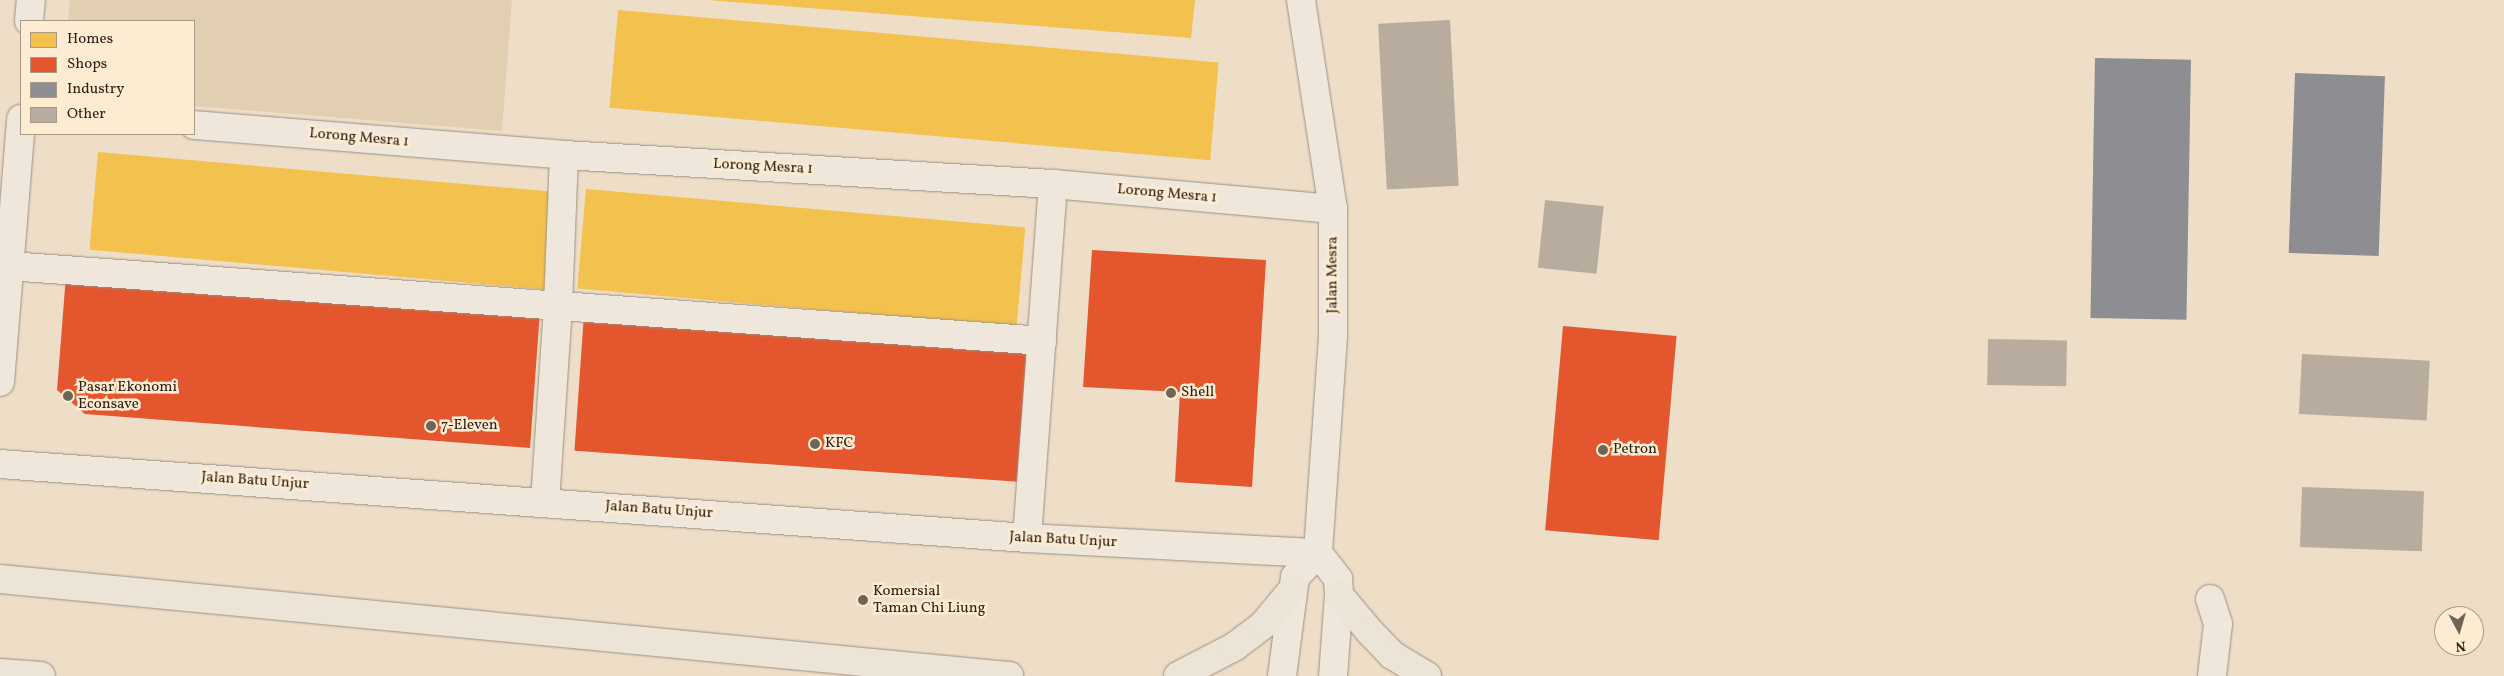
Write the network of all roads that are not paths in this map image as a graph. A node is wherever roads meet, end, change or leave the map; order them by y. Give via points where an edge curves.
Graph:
1 (31, 0) edge
2 (1302, 0) edge
3 (29, 20) edge
4 (195, 124) edge
5 (20, 125) edge
6 (564, 155) junction
7 (1053, 184) junction
8 (7, 207) edge
9 (1333, 209) junction
10 (9, 266) junction
11 (558, 305) junction
12 (1042, 341) junction
13 (0, 382) edge
14 (0, 464) edge
15 (545, 502) junction
16 (1027, 538) junction
17 (1318, 552) junction
18 (0, 579) edge
19 (1293, 589) junction
20 (1339, 595) junction
21 (2210, 599) dead end
22 (0, 673) edge
23 (41, 676) edge
24 (1009, 676) edge
25 (1178, 676) edge
26 (1282, 676) edge
27 (1333, 676) edge
28 (1427, 676) edge
29 (2212, 676) edge

1 - 3 street
2 - 9 street, Jalan Mesra
4 - 6 street, Lorong Mesra 1
5 - 8 street
6 - 7 street, Lorong Mesra 1
6 - 11 street
7 - 9 street, Lorong Mesra 1
7 - 12 street
8 - 10 street
9 - 17 street, Jalan Mesra via 1332,337
10 - 11 street
10 - 13 street
11 - 12 street
11 - 15 street
12 - 16 street
14 - 15 street, Jalan Batu Unjur
15 - 16 street, Jalan Batu Unjur
16 - 17 street, Jalan Batu Unjur
17 - 19 street via 1295,577
17 - 20 street via 1338,579
18 - 24 main road
19 - 25 main road via 1264,624 1234,647
19 - 26 street
20 - 27 street
20 - 28 main road via 1392,655
21 - 29 street via 2218,624
22 - 23 main road

